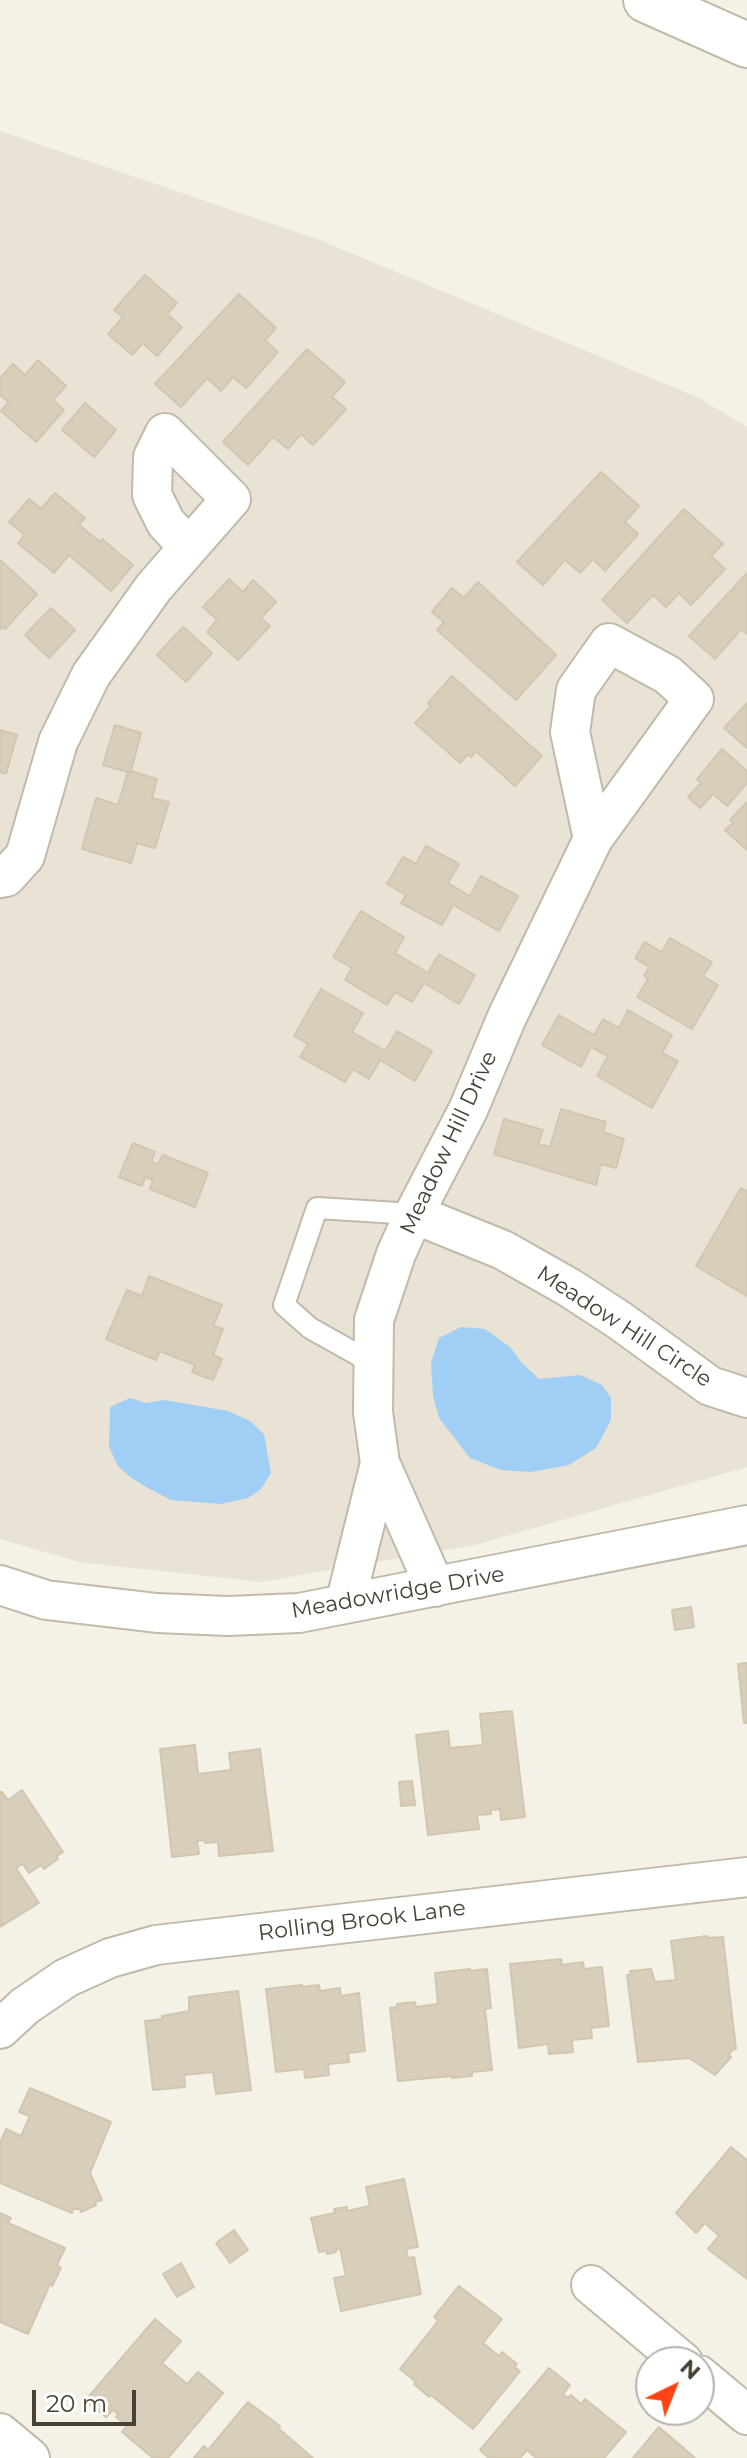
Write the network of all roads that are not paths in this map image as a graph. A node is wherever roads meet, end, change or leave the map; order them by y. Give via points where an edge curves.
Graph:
1 (646, 0) edge
2 (747, 45) edge
3 (189, 547) dead end
4 (593, 839) junction
5 (0, 878) edge
6 (414, 1214) junction
7 (374, 1364) junction
8 (747, 1398) edge
9 (380, 1463) junction
10 (747, 1525) edge
11 (0, 1585) edge
12 (435, 1587) junction
13 (345, 1604) junction
14 (747, 1877) edge
15 (0, 2029) edge
16 (591, 2285) dead end
17 (664, 2346) edge
18 (715, 2388) edge
19 (747, 2415) edge
20 (0, 2433) edge
21 (30, 2458) edge

1 - 2 street
3 - 5 street via 91,675 58,742 25,856
4 - 4 street, Meadow Hill Drive via 694,699 668,675 609,643 576,690 570,732
4 - 6 street, Meadow Hill Drive
6 - 7 street, Meadow Hill Drive via 374,1320
6 - 7 lane via 317,1208 284,1305 310,1328
6 - 8 street, Meadow Hill Circle via 503,1250 607,1312 710,1386
7 - 9 street, Meadow Hill Drive
9 - 12 street, Meadow Hill Drive
9 - 13 street, Meadow Hill Drive
10 - 12 street, Meadowridge Drive
11 - 13 street, Meadowridge Drive via 46,1600 157,1613 299,1613
12 - 13 street, Meadowridge Drive
14 - 15 street, Rolling Brook Lane via 156,1945 66,1978
16 - 17 street
18 - 19 street
20 - 21 street

